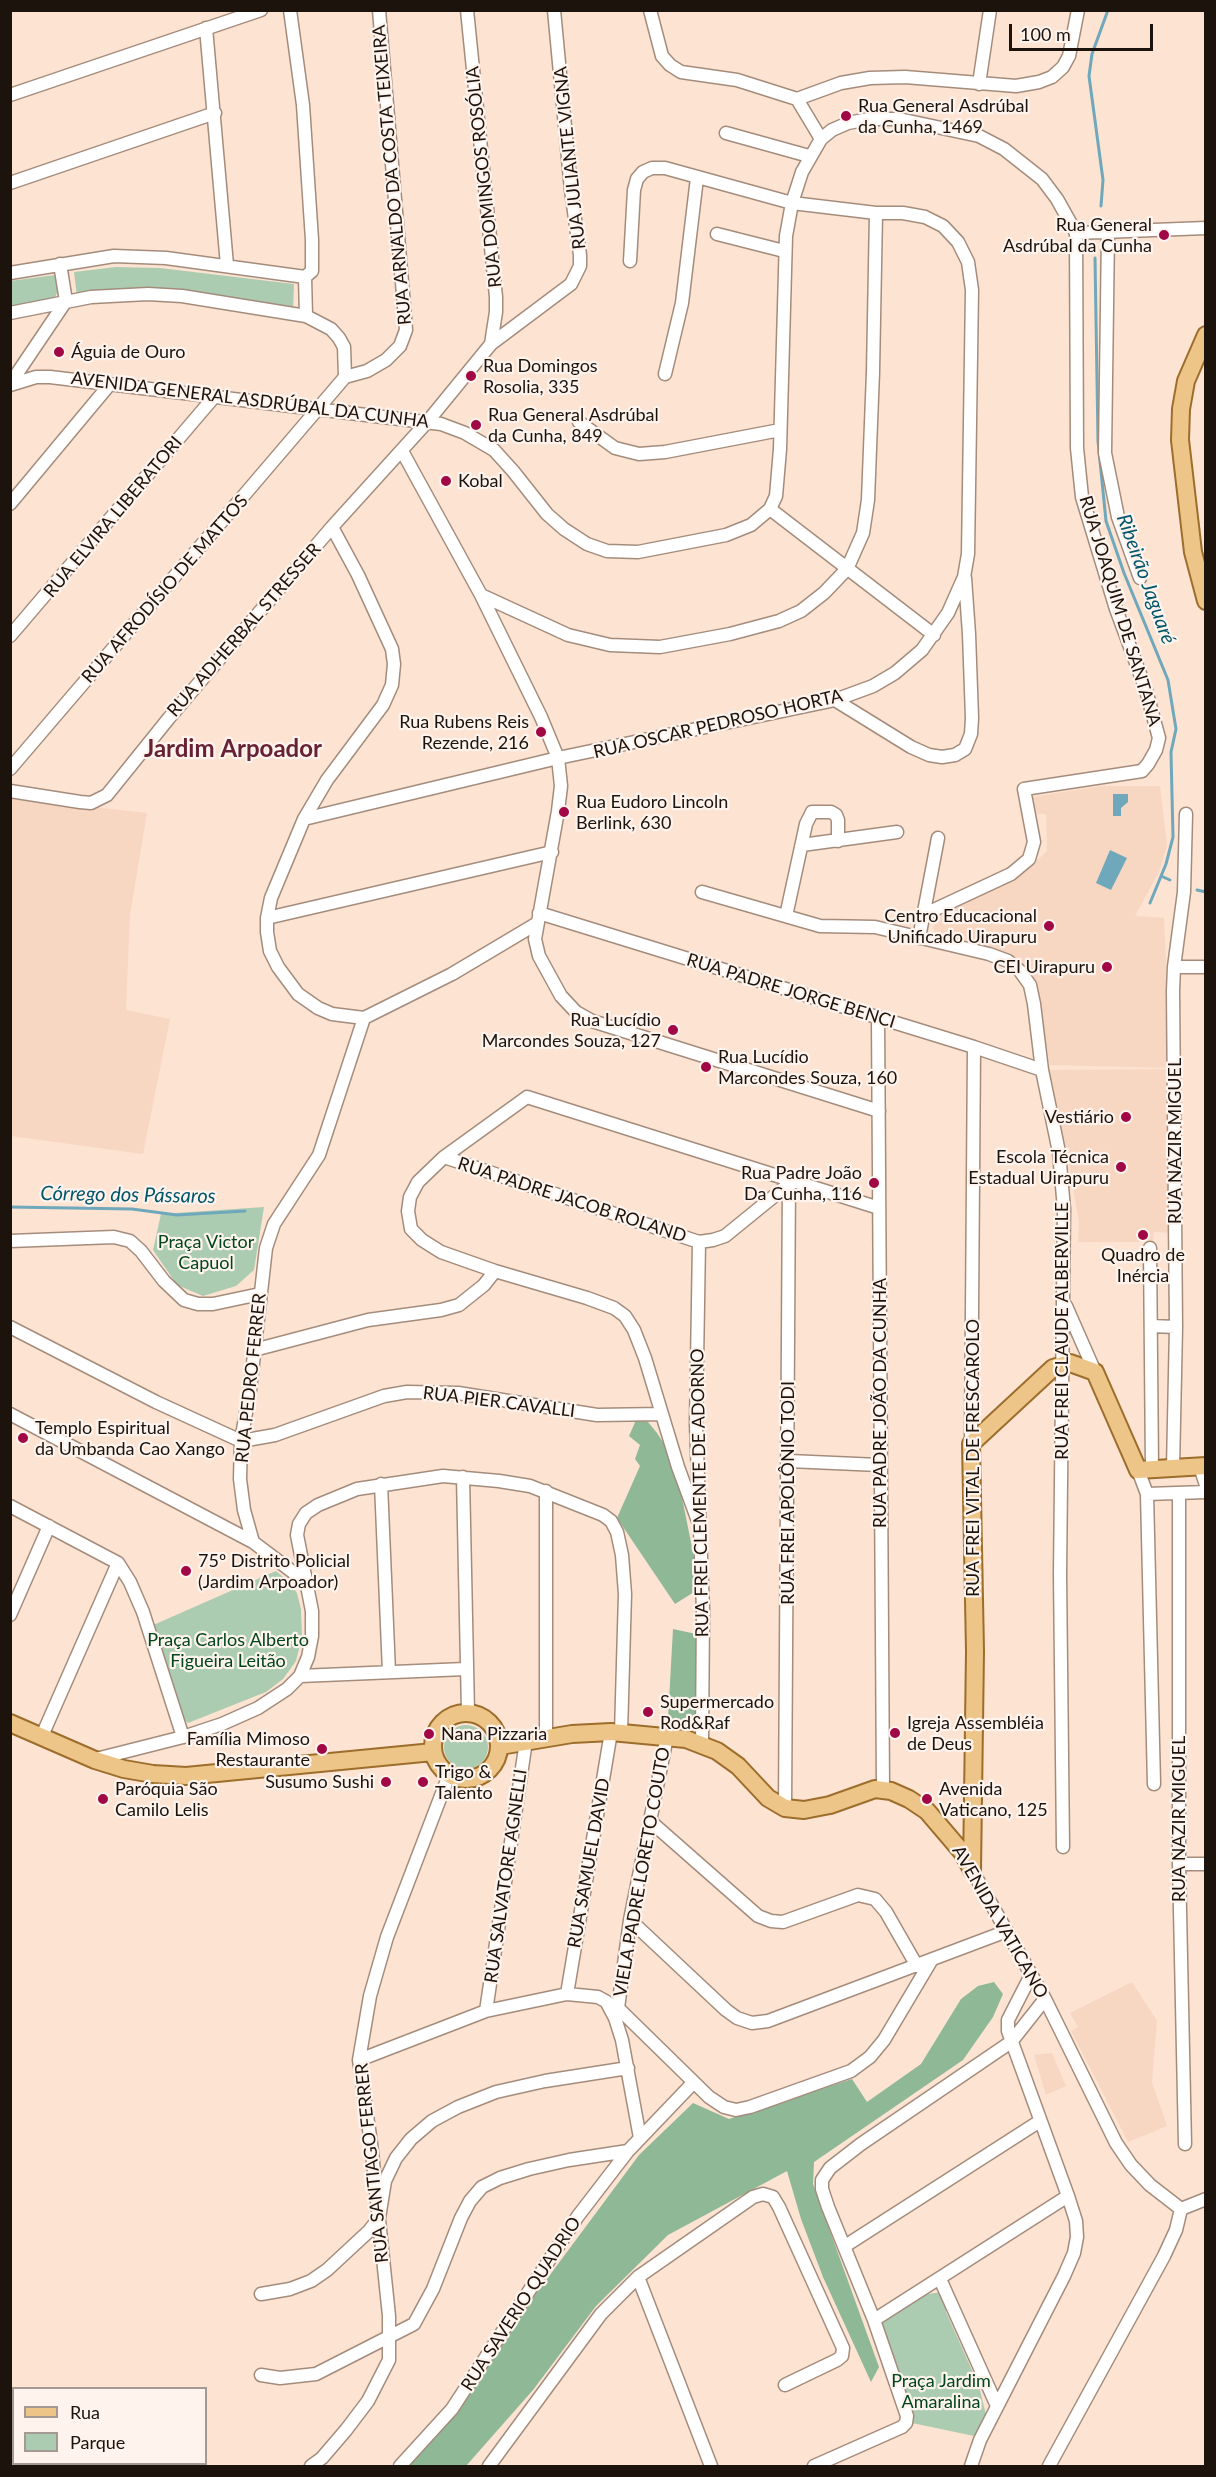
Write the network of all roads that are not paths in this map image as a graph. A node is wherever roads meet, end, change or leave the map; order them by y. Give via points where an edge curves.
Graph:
1 (261, 10) edge
2 (290, 10) edge
3 (379, 10) edge
4 (467, 10) edge
5 (554, 10) edge
6 (650, 10) edge
7 (990, 10) edge
8 (1078, 10) edge
9 (206, 28) junction
10 (979, 84) junction
11 (10, 95) edge
12 (797, 99) junction
13 (214, 113) junction
14 (726, 133) dead end
15 (821, 139) junction
16 (809, 156) junction
17 (697, 178) junction
18 (10, 183) edge
19 (792, 203) junction
20 (876, 213) junction
21 (1206, 228) edge
22 (1106, 232) junction
23 (1081, 233) junction
24 (717, 234) dead end
25 (784, 251) junction
26 (630, 261) dead end
27 (60, 264) junction
28 (227, 265) junction
29 (10, 273) edge
30 (305, 277) junction
31 (66, 301) junction
32 (10, 313) edge
33 (306, 316) junction
34 (1206, 335) edge
35 (491, 344) junction
36 (665, 374) dead end
37 (345, 377) junction
38 (110, 384) junction
39 (10, 385) edge
40 (214, 396) junction
41 (319, 409) junction
42 (428, 421) junction
43 (579, 422) dead end
44 (780, 430) junction
45 (402, 450) junction
46 (10, 504) edge
47 (770, 509) junction
48 (332, 526) junction
49 (847, 569) junction
50 (964, 577) junction
51 (1140, 578) dead end
52 (481, 595) junction
53 (1206, 601) edge
54 (934, 635) junction
55 (10, 636) edge
56 (835, 700) junction
57 (558, 758) junction
58 (10, 769) edge
59 (10, 791) edge
60 (1186, 814) dead end
61 (304, 819) junction
62 (897, 832) dead end
63 (938, 837) dead end
64 (838, 841) junction
65 (801, 845) junction
66 (552, 852) junction
67 (702, 892) dead end
68 (923, 915) junction
69 (786, 916) junction
70 (267, 918) junction
71 (537, 918) junction
72 (919, 938) junction
73 (1174, 967) junction
74 (1206, 967) edge
75 (364, 1018) junction
76 (878, 1018) junction
77 (974, 1047) junction
78 (1042, 1070) junction
79 (879, 1111) junction
80 (444, 1157) junction
81 (789, 1181) junction
82 (879, 1208) junction
83 (10, 1241) edge
84 (699, 1242) junction
85 (1150, 1248) dead end
86 (495, 1271) junction
87 (260, 1293) junction
88 (1065, 1302) junction
89 (1151, 1326) junction
90 (1176, 1326) junction
91 (10, 1327) edge
92 (254, 1350) junction
93 (1062, 1364) junction
94 (1095, 1372) junction
95 (10, 1414) edge
96 (662, 1414) junction
97 (241, 1441) junction
98 (971, 1444) junction
99 (789, 1461) junction
100 (879, 1465) junction
101 (1203, 1467) edge
102 (1173, 1468) junction
103 (1145, 1469) junction
104 (463, 1477) junction
105 (381, 1484) junction
106 (1206, 1485) edge
107 (546, 1491) junction
108 (1206, 1492) edge
109 (1179, 1493) junction
110 (1147, 1494) junction
111 (10, 1506) edge
112 (698, 1521) junction
113 (49, 1526) junction
114 (254, 1542) junction
115 (118, 1563) junction
116 (306, 1582) junction
117 (10, 1615) edge
118 (465, 1669) junction
119 (389, 1672) junction
120 (300, 1676) junction
121 (468, 1712) junction
122 (10, 1724) edge
123 (616, 1733) junction
124 (183, 1737) junction
125 (546, 1737) junction
126 (667, 1737) junction
127 (41, 1738) junction
128 (526, 1740) junction
129 (702, 1744) junction
130 (500, 1746) junction
131 (433, 1752) junction
132 (95, 1760) junction
133 (449, 1775) junction
134 (1154, 1784) dead end
135 (883, 1789) junction
136 (785, 1808) junction
137 (650, 1821) junction
138 (1063, 1847) dead end
139 (1179, 1864) junction
140 (1206, 1864) edge
141 (972, 1870) junction
142 (630, 1920) junction
143 (1007, 1931) junction
144 (931, 1961) junction
145 (918, 1966) junction
146 (1031, 1975) junction
147 (567, 1994) junction
148 (1045, 1999) junction
149 (606, 2000) junction
150 (618, 2008) junction
151 (486, 2011) junction
152 (1011, 2042) junction
153 (359, 2060) junction
154 (628, 2068) junction
155 (693, 2082) junction
156 (1040, 2121) junction
157 (640, 2138) junction
158 (1185, 2144) dead end
159 (628, 2151) junction
160 (1068, 2196) junction
161 (1206, 2199) edge
162 (1181, 2209) junction
163 (378, 2218) junction
164 (845, 2246) junction
165 (638, 2277) junction
166 (940, 2279) junction
167 (261, 2295) dead end
168 (874, 2320) junction
169 (390, 2335) junction
170 (261, 2375) dead end
171 (785, 2385) dead end
172 (997, 2406) junction
173 (311, 2466) edge
174 (400, 2466) edge
175 (489, 2466) edge
176 (711, 2466) edge
177 (814, 2466) edge
178 (971, 2466) edge
179 (1048, 2466) edge

1 - 9 street
2 - 30 street via 303,105 312,240 312,271
3 - 37 street, RUA ARNALDO DA COSTA TEIXEIRA via 406,330 400,346 386,360
4 - 35 street, RUA DOMINGOS ROSÓLIA via 496,297
5 - 35 street, RUA JULIANTE VIGNA via 580,266 571,284
6 - 12 street via 662,56 681,72 737,80
7 - 10 street
8 - 10 street via 1069,56 1052,77 1016,86
9 - 11 street
9 - 13 street
10 - 12 street via 870,78 841,83
12 - 15 street
13 - 18 street
13 - 28 street
14 - 16 street
15 - 16 street
15 - 23 street via 848,123 869,119 899,119 979,136 1004,148 1042,179
16 - 19 street
17 - 19 street, RUA OSCAR PEDROSO HORTA
17 - 26 street, RUA OSCAR PEDROSO HORTA via 665,168 652,168 637,178
17 - 36 street via 682,303
19 - 20 street, RUA OSCAR PEDROSO HORTA
19 - 25 street
20 - 49 street via 868,500 863,533
20 - 50 street, RUA OSCAR PEDROSO HORTA via 903,213 943,226 968,261 972,290 969,528
21 - 22 street
22 - 23 street
22 - 51 street via 1106,453 1118,517
23 - 68 street, RUA JOAQUIM DE SANTANA via 1077,448 1082,497 1146,690 1158,738 1156,750 1142,771 1024,789 1034,842 1023,867
24 - 25 street
25 - 44 street
27 - 28 street via 114,256
27 - 29 street
27 - 31 street
28 - 30 street
30 - 33 street
31 - 32 street
31 - 33 street via 148,294 182,296
31 - 39 street
33 - 37 street via 339,338 344,347
34 - 53 main road via 1186,381 1180,440 1193,552
35 - 42 street, RUA JULIANTE VIGNA
37 - 41 street, RUA AFRODÍSIO DE MATTOS
38 - 39 street, AVENIDA GENERAL ASDRÚBAL DA CUNHA via 50,376
38 - 40 street, AVENIDA GENERAL ASDRÚBAL DA CUNHA
38 - 46 street
40 - 41 street, AVENIDA GENERAL ASDRÚBAL DA CUNHA
40 - 55 street, RUA ELVIRA LIBERATORI
41 - 42 street, AVENIDA GENERAL ASDRÚBAL DA CUNHA
41 - 58 street, RUA AFRODÍSIO DE MATTOS
42 - 45 street, RUA ADHERBAL STRESSER
42 - 47 street, AVENIDA GENERAL ASDRÚBAL DA CUNHA via 465,433 494,450 555,522 587,544 607,551 638,552 726,535 751,525
43 - 44 street via 615,448 639,454
44 - 47 street via 776,496
45 - 48 street, RUA ADHERBAL STRESSER
45 - 52 street
47 - 49 street
48 - 59 street, RUA ADHERBAL STRESSER via 107,795 80,802
48 - 61 street via 392,649 392,685 383,705 327,780
49 - 52 street via 801,611 778,621 660,647 610,645 568,635
49 - 54 street
50 - 54 street, RUA OSCAR PEDROSO HORTA
50 - 56 street via 972,718 965,749 955,755 929,755
52 - 57 street
54 - 56 street, RUA OSCAR PEDROSO HORTA via 895,673
56 - 57 street, RUA OSCAR PEDROSO HORTA
57 - 61 street, RUA OSCAR PEDROSO HORTA
57 - 66 street via 561,786
60 - 73 street, RUA NAZIR MIGUEL via 1184,892
61 - 70 street via 271,898
62 - 64 street
63 - 68 street
64 - 65 street
64 - 65 street via 836,815 818,811 808,818
65 - 69 street
66 - 70 street
66 - 71 street
67 - 69 street, RUA FREI CLAUDE ALBERVILLE
68 - 72 street
69 - 72 street, RUA FREI CLAUDE ALBERVILLE via 820,926 875,927
70 - 75 street via 270,951 298,994 332,1014
71 - 75 street via 452,974
71 - 76 street, RUA PADRE JORGE BENCI
71 - 79 street via 535,939 539,956 561,996 576,1012 592,1021
72 - 78 street, RUA FREI CLAUDE ALBERVILLE via 989,954 1020,971 1030,985 1035,1004
73 - 74 street
73 - 90 street, RUA NAZIR MIGUEL
75 - 87 street, RUA PEDRO FERRER via 320,1155 269,1235
76 - 77 street, RUA PADRE JORGE BENCI
76 - 79 street, RUA PADRE JOÃO DA CUNHA
77 - 78 street, RUA PADRE JORGE BENCI
77 - 98 street, RUA FREI VITAL DE FRESCAROLO
78 - 88 street, RUA FREI CLAUDE ALBERVILLE via 1062,1181
79 - 82 street, RUA PADRE JOÃO DA CUNHA
80 - 81 street via 527,1097
80 - 84 street, RUA PADRE JACOB ROLAND
80 - 86 street via 418,1182 410,1197 411,1229 441,1252
81 - 82 street
81 - 84 street, RUA PADRE JACOB ROLAND via 725,1236
81 - 99 street, RUA FREI APOLÔNIO TODI
82 - 100 street, RUA PADRE JOÃO DA CUNHA
83 - 87 street via 114,1237 130,1241 184,1300 213,1304
84 - 112 street, RUA FREI CLEMENTE DE ADORNO
85 - 89 street
86 - 92 street via 472,1296 450,1308 368,1320
86 - 96 street via 587,1298 625,1316 645,1358
87 - 92 street, RUA PEDRO FERRER
88 - 93 street, RUA FREI CLAUDE ALBERVILLE
88 - 94 street
89 - 90 street
89 - 103 street
90 - 102 street, RUA NAZIR MIGUEL
91 - 97 street
92 - 97 street, RUA PEDRO FERRER
93 - 94 main road via 1079,1365
93 - 98 main road
93 - 138 street, RUA FREI CLAUDE ALBERVILLE
94 - 103 main road
95 - 114 street
96 - 97 street, RUA PIER CAVALLI via 597,1415 458,1394 407,1392 384,1396 275,1435
96 - 112 street
97 - 114 street, RUA PEDRO FERRER via 240,1479
98 - 141 main road, RUA FREI VITAL DE FRESCAROLO via 975,1651
99 - 100 street
99 - 136 street, RUA FREI APOLÔNIO TODI
100 - 135 street, RUA PADRE JOÃO DA CUNHA
101 - 102 main road
101 - 106 street
102 - 103 main road
103 - 110 street
104 - 105 street, RUA SAMUEL DAVID
104 - 107 street, RUA SAMUEL DAVID
104 - 118 street
105 - 116 street, RUA SAMUEL DAVID via 357,1489 306,1513 297,1535
105 - 119 street
107 - 123 street, RUA SAMUEL DAVID via 603,1515 617,1532 625,1594
107 - 125 street
108 - 109 street
109 - 110 street
109 - 139 street, RUA NAZIR MIGUEL
110 - 134 street
111 - 113 street
112 - 129 street, RUA FREI CLEMENTE DE ADORNO via 703,1610
113 - 115 street
113 - 117 street
114 - 116 street
115 - 124 street via 143,1612
115 - 127 street
116 - 120 street, RUA SAMUEL DAVID via 312,1636
118 - 119 street
118 - 121 street
119 - 120 street
120 - 124 street via 258,1708
121 - 130 main road via 487,1719
121 - 131 main road via 456,1714 441,1724 433,1740
122 - 127 main road
123 - 125 main road
123 - 126 main road
123 - 147 street, RUA SAMUEL DAVID
124 - 132 street
125 - 128 main road
126 - 129 main road
126 - 137 street, VIELA PADRE LORETO COUTO
127 - 132 main road
128 - 130 main road
128 - 151 street, RUA SALVATORE AGNELLI
129 - 136 main road via 738,1766 768,1798
130 - 133 main road via 498,1757 483,1775 460,1779
131 - 132 main road via 186,1776 143,1772
131 - 133 main road
133 - 153 street, RUA SANTIAGO FERRER via 387,1937 370,1996
135 - 136 main road via 830,1805 804,1810
135 - 141 main road, AVENIDA VATICANO via 909,1799 927,1812 962,1852
137 - 142 street, VIELA PADRE LORETO COUTO
137 - 145 street via 750,1910 771,1921 783,1922 858,1895 875,1899
139 - 140 street
139 - 158 street, RUA NAZIR MIGUEL
141 - 143 street, AVENIDA VATICANO
142 - 145 street via 726,2010 752,2023 768,2021
142 - 150 street, VIELA PADRE LORETO COUTO
143 - 144 street
143 - 146 street, AVENIDA VATICANO
144 - 145 street
144 - 155 street via 884,2040 851,2071 736,2110 724,2107
146 - 148 street, AVENIDA VATICANO
146 - 152 street via 1008,2020
147 - 149 street
147 - 151 street
148 - 152 street
148 - 162 street, AVENIDA VATICANO via 1116,2143 1150,2185
149 - 150 street
149 - 154 street via 615,2018
150 - 155 street
151 - 153 street
152 - 156 street
152 - 164 street via 830,2168 822,2180 822,2189
153 - 163 street, RUA SANTIAGO FERRER
154 - 157 street
154 - 163 street via 496,2092 432,2121 396,2158 385,2181
155 - 157 street, RUA SAVERIO QUADRIO
156 - 160 street
156 - 164 street
157 - 159 street, RUA SAVERIO QUADRIO
159 - 169 street via 529,2169 482,2187 461,2218 433,2289 414,2324
159 - 174 street, RUA SAVERIO QUADRIO via 578,2216 452,2409
160 - 166 street
160 - 172 street via 1076,2221 1074,2253
161 - 162 street
162 - 179 street via 1164,2256
163 - 167 street via 369,2231 319,2275 290,2289
163 - 169 street, RUA SANTIAGO FERRER
164 - 168 street
165 - 171 street via 753,2198 764,2194 773,2198 843,2348 837,2360
165 - 175 street via 601,2314
165 - 176 street
166 - 168 street
166 - 172 street
168 - 177 street via 905,2407 906,2423
169 - 170 street via 316,2374 280,2378
169 - 173 street, RUA SANTIAGO FERRER via 389,2360 373,2391 346,2430
172 - 178 street

